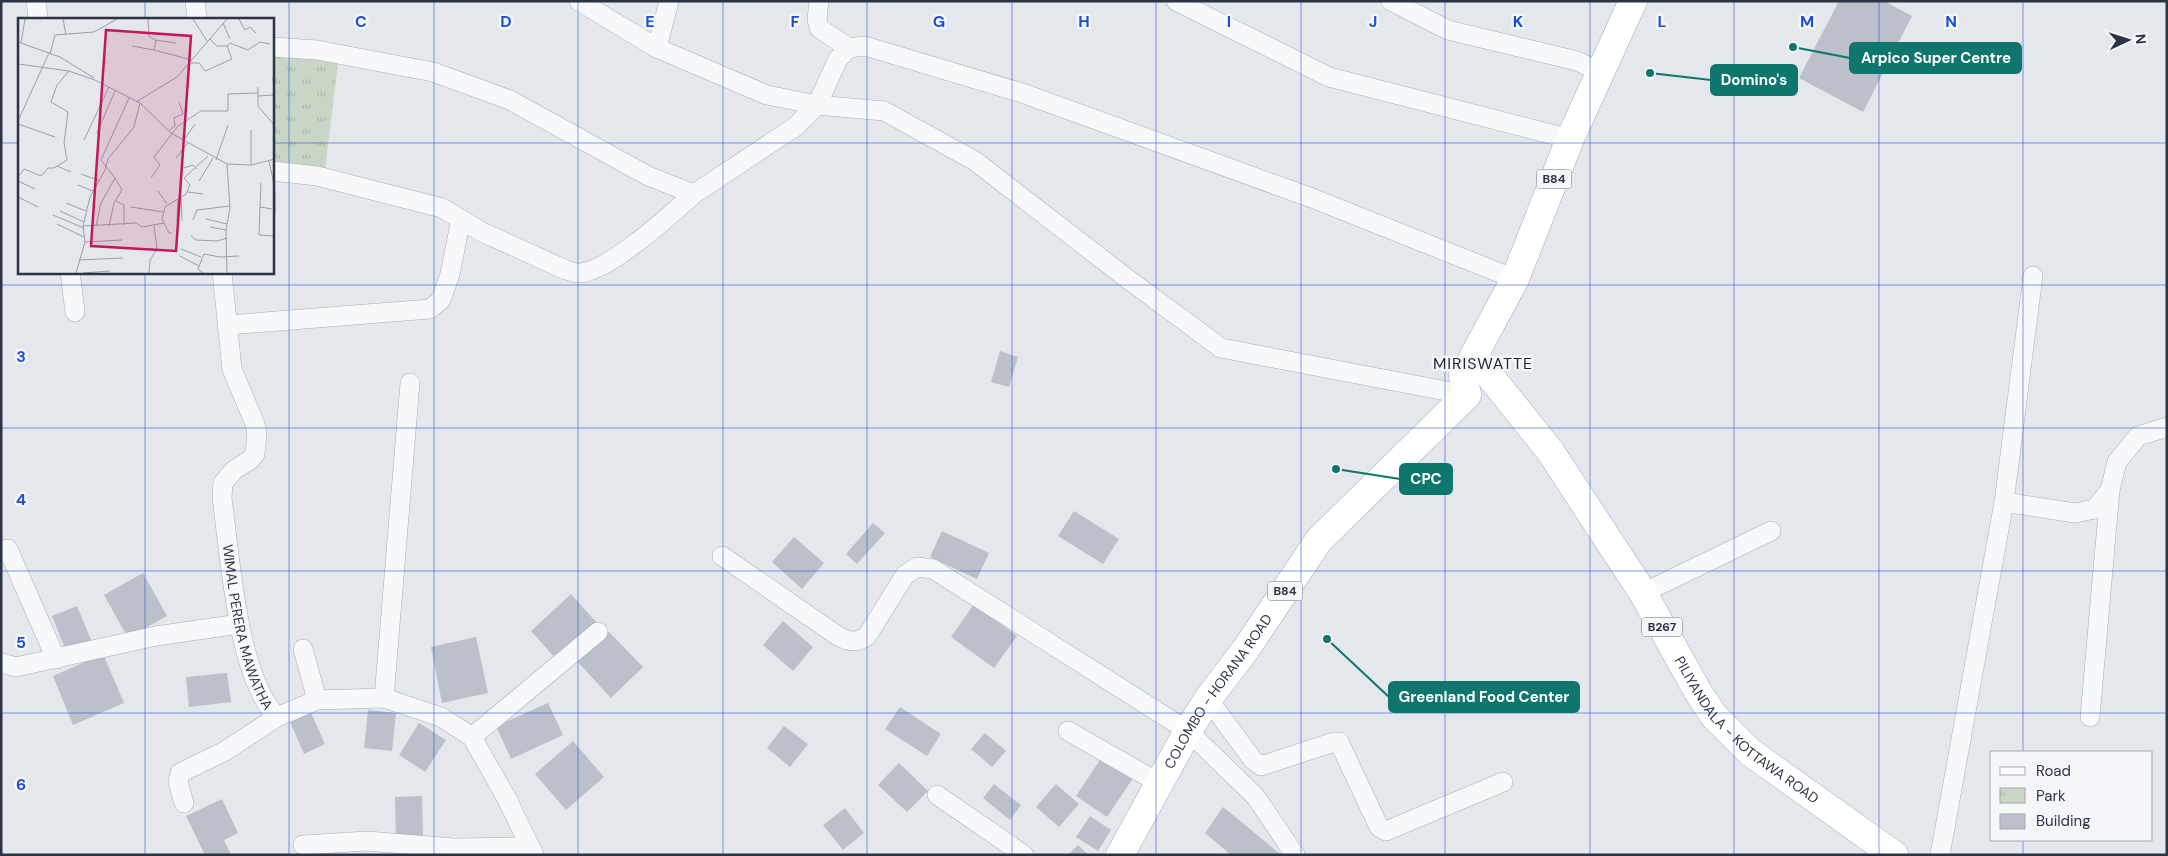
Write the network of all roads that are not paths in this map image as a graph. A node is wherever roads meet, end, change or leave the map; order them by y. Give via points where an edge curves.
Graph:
1 (36, 1) edge
2 (195, 1) edge
3 (580, 1) edge
4 (669, 1) edge
5 (819, 1) edge
6 (1176, 1) edge
7 (1391, 1) edge
8 (1634, 1) edge
9 (38, 18) edge
10 (197, 18) edge
11 (274, 47) edge
12 (657, 48) junction
13 (849, 48) junction
14 (1600, 72) junction
15 (817, 105) junction
16 (1570, 139) junction
17 (274, 171) edge
18 (694, 194) junction
19 (461, 220) junction
20 (70, 274) edge
21 (222, 274) edge
22 (2033, 276) dead end
23 (1515, 279) junction
24 (75, 312) dead end
25 (227, 324) junction
26 (1474, 356) junction
27 (410, 382) dead end
28 (1467, 395) junction
29 (2167, 427) edge
30 (2110, 490) junction
31 (2004, 502) junction
32 (1771, 531) dead end
33 (8, 548) dead end
34 (722, 556) dead end
35 (1643, 594) junction
36 (239, 624) junction
37 (598, 632) dead end
38 (303, 650) dead end
39 (56, 659) junction
40 (1, 662) edge
41 (384, 698) junction
42 (1208, 699) junction
43 (317, 700) junction
44 (277, 717) junction
45 (2090, 717) dead end
46 (1068, 731) dead end
47 (1188, 731) junction
48 (472, 737) junction
49 (1503, 782) dead end
50 (1159, 783) junction
51 (937, 795) dead end
52 (184, 802) dead end
53 (303, 845) dead end
54 (532, 851) edge
55 (1024, 855) edge
56 (1120, 855) edge
57 (1295, 855) edge
58 (1894, 855) edge
59 (1940, 855) edge

1 - 9 street
2 - 10 street
3 - 12 street
4 - 12 street
5 - 13 street via 819,28
6 - 16 street via 1329,77
7 - 14 street via 1448,30 1577,62
8 - 14 main road, B84
11 - 18 street via 316,50 433,72 510,100 648,176
12 - 15 street via 767,95
13 - 15 street via 838,59
13 - 23 street via 865,46 1022,93 1312,198
14 - 16 main road, B84
15 - 18 street via 795,127
15 - 28 street via 884,111 975,161 1221,348
16 - 23 main road, B84
17 - 19 street via 317,176 370,188 442,208
18 - 19 street via 628,249 598,268 580,274
19 - 25 street via 442,300 430,309
20 - 24 street
21 - 25 street, WIMAL PERERA MAWATHA
22 - 31 street
23 - 26 main road, B84
25 - 36 street, WIMAL PERERA MAWATHA via 232,369 257,434 255,454 223,483 222,498
26 - 28 main road, B84 via 1463,376
26 - 35 main road, PILIYANDALA - KOTTAWA ROAD / B267 via 1550,451
27 - 41 street
28 - 42 main road, COLOMBO - HORANA ROAD / B84 via 1319,540 1246,649
29 - 30 street via 2138,436 2117,462
30 - 31 street via 2094,509 2075,513
30 - 45 street
31 - 59 street
32 - 35 street
33 - 39 street
34 - 47 street via 838,636 853,642 867,636 905,575 917,567 932,569
35 - 58 main road, PILIYANDALA - KOTTAWA ROAD / B267 via 1714,716 1750,752
36 - 39 street via 156,636
36 - 44 street, WIMAL PERERA MAWATHA via 256,682
37 - 48 street
38 - 43 street
39 - 40 street via 16,667
41 - 43 street, WIMAL PERERA MAWATHA
41 - 48 street, WIMAL PERERA MAWATHA via 441,718
42 - 47 main road, COLOMBO - HORANA ROAD / B84
42 - 49 street via 1261,766 1339,742 1379,827 1386,831
43 - 44 street, WIMAL PERERA MAWATHA
44 - 52 street via 225,751 180,772 178,782
46 - 50 street
47 - 50 main road, COLOMBO - HORANA ROAD / B84
47 - 57 street via 1256,797
48 - 54 street, WIMAL PERERA MAWATHA
50 - 56 main road, COLOMBO - HORANA ROAD / B84
51 - 55 street
53 - 54 street via 367,841

